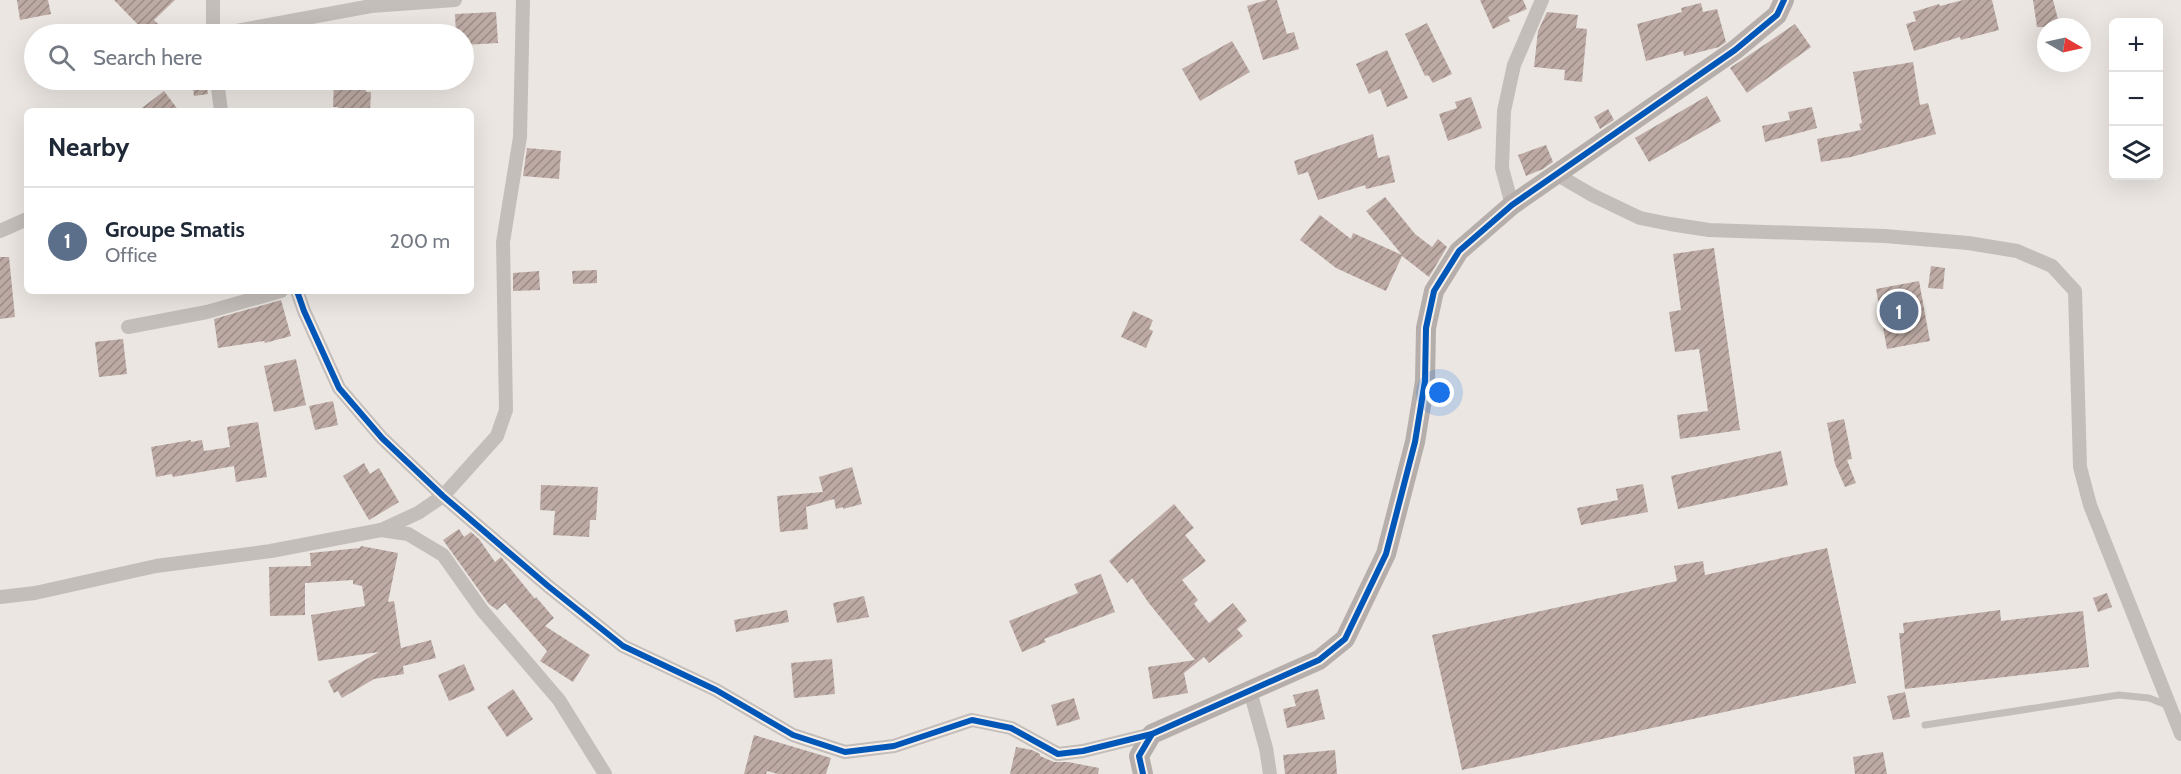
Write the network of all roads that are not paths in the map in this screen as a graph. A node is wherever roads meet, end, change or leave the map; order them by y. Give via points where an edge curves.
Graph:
1 (213, 0) edge
2 (455, 0) edge
3 (523, 0) edge
4 (1542, 0) edge
5 (1784, 0) edge
6 (213, 24) edge
7 (274, 24) edge
8 (218, 90) edge
9 (221, 108) edge
10 (1556, 174) junction
11 (1512, 205) junction
12 (24, 220) edge
13 (0, 231) edge
14 (270, 294) edge
15 (298, 294) edge
16 (128, 327) dead end
17 (443, 496) junction
18 (381, 530) junction
19 (0, 597) edge
20 (1250, 691) junction
21 (2169, 706) junction
22 (1925, 725) dead end
23 (1152, 734) junction
24 (2181, 734) edge
25 (605, 774) edge
26 (1143, 774) edge
27 (1270, 774) edge

1 - 6 street
2 - 7 street via 371,6
3 - 17 street via 520,137 503,242 506,410 497,436
4 - 11 street via 1514,65 1504,111 1502,168
5 - 10 street via 1777,15 1735,50
8 - 9 street
10 - 11 street
10 - 21 street via 1640,218 1670,224 1709,230 1968,243 2017,251 2052,266 2075,291 2080,467 2090,505
11 - 20 street via 1459,251 1434,291 1426,328 1425,381 1415,442 1386,554 1345,639 1319,660
12 - 13 street
14 - 16 street via 207,312
15 - 17 street via 339,388 382,438
17 - 18 street
17 - 23 street via 623,646 716,690 793,735 845,752 894,746 972,720 1011,728 1058,754
18 - 19 street via 271,551 156,566
18 - 25 street via 408,534 443,555 482,610 559,700
20 - 23 street
20 - 27 street
21 - 22 lane via 2149,698 2119,695
21 - 24 street
23 - 26 street via 1139,756

